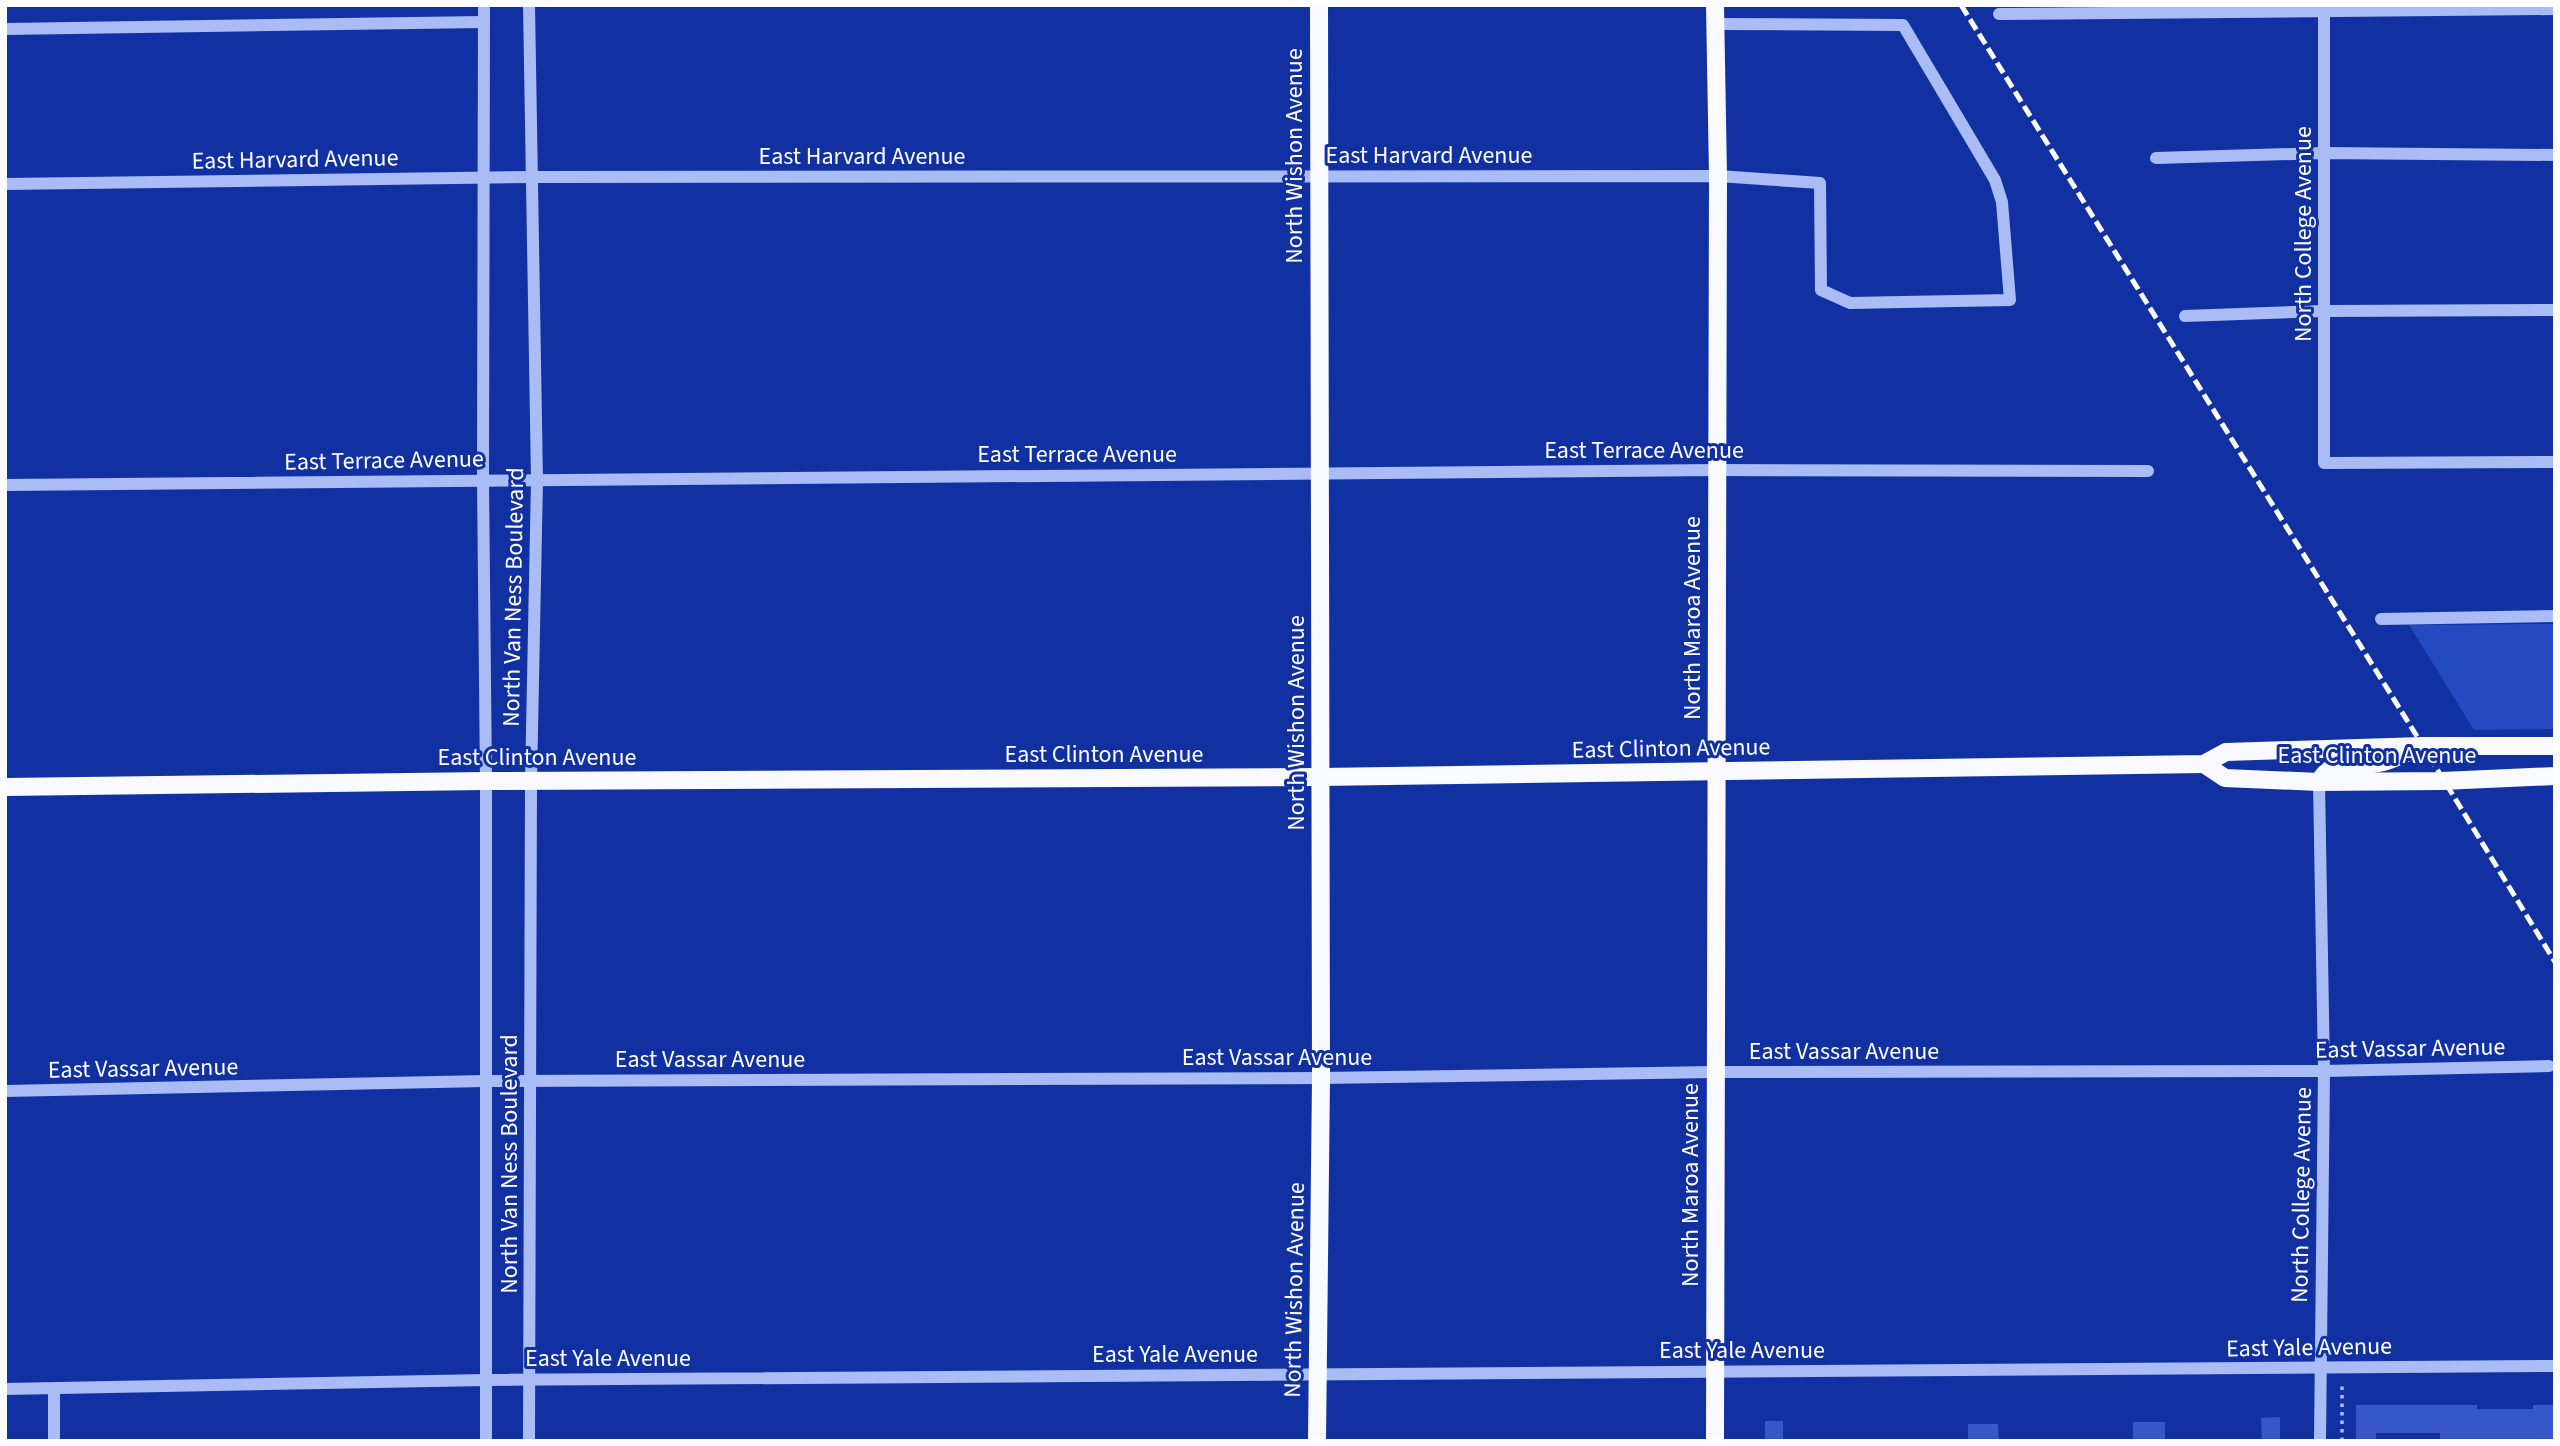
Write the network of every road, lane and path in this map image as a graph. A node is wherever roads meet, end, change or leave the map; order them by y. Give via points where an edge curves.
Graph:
1 (484, 5) edge
2 (529, 5) edge
3 (1319, 5) edge
4 (1715, 5) edge
5 (2324, 8) edge
6 (2555, 9) edge
7 (1999, 15) dead end
8 (484, 22) junction
9 (1716, 24) junction
10 (5, 29) edge
11 (2324, 153) junction
12 (2555, 155) edge
13 (2156, 158) dead end
14 (1318, 176) junction
15 (1718, 176) junction
16 (532, 177) junction
17 (484, 178) junction
18 (5, 184) edge
19 (2555, 310) edge
20 (2324, 311) junction
21 (2185, 316) dead end
22 (2555, 461) edge
23 (1717, 470) junction
24 (2148, 471) dead end
25 (1320, 473) junction
26 (483, 480) junction
27 (537, 480) junction
28 (5, 485) edge
29 (2555, 616) edge
30 (2381, 620) dead end
31 (2423, 746) junction
32 (2555, 746) edge
33 (2204, 764) junction
34 (1717, 771) junction
35 (2555, 776) edge
36 (1320, 777) junction
37 (486, 781) junction
38 (531, 781) junction
39 (2319, 782) junction
40 (5, 787) edge
41 (2549, 1066) dead end
42 (2324, 1071) junction
43 (1714, 1072) junction
44 (1321, 1078) junction
45 (486, 1081) junction
46 (530, 1081) junction
47 (5, 1091) edge
48 (2555, 1366) edge
49 (2320, 1368) junction
50 (2342, 1368) junction
51 (1715, 1371) junction
52 (1318, 1374) junction
53 (487, 1380) junction
54 (530, 1380) junction
55 (5, 1389) edge
56 (54, 1390) junction
57 (54, 1441) edge
58 (486, 1441) edge
59 (529, 1441) edge
60 (1317, 1441) edge
61 (1714, 1441) edge
62 (2320, 1441) edge
63 (2342, 1441) edge

1 - 8 street, North Van Ness Boulevard
2 - 16 street, North Van Ness Boulevard
3 - 14 main road, North Wishon Avenue
4 - 9 main road, North Maroa Avenue
5 - 6 street
5 - 7 street
5 - 11 street, North College Avenue
8 - 10 street
8 - 17 street, North Van Ness Boulevard
9 - 15 main road, North Maroa Avenue
9 - 15 street, East Harvard Avenue via 1903,26 1995,180 2003,202 2010,300 1850,303 1821,290 1820,183
11 - 12 street
11 - 13 street
11 - 20 street, North College Avenue
14 - 15 street, East Harvard Avenue
14 - 16 street, East Harvard Avenue
14 - 25 main road, North Wishon Avenue
15 - 23 main road, North Maroa Avenue
16 - 17 street, East Harvard Avenue
16 - 27 street, North Van Ness Boulevard
17 - 18 street, East Harvard Avenue
17 - 26 street, North Van Ness Boulevard
19 - 20 street
20 - 21 street
20 - 22 street, North College Avenue via 2324,463
23 - 24 street, East Terrace Avenue
23 - 25 street, East Terrace Avenue
23 - 34 main road, North Maroa Avenue
25 - 27 street, East Terrace Avenue
25 - 36 main road, North Wishon Avenue
26 - 27 street, East Terrace Avenue
26 - 28 street, East Terrace Avenue
26 - 37 street, North Van Ness Boulevard
27 - 38 street, North Van Ness Boulevard
29 - 30 street
31 - 32 main road, East Clinton Avenue
31 - 33 main road, East Clinton Avenue via 2226,752
31 - 39 main road via 2378,764 2333,767
33 - 34 main road, East Clinton Avenue
33 - 39 main road, East Clinton Avenue via 2225,778
34 - 36 main road, East Clinton Avenue
34 - 43 main road, North Maroa Avenue
35 - 39 main road, East Clinton Avenue
36 - 38 main road, East Clinton Avenue
36 - 44 main road, North Wishon Avenue
37 - 38 main road, East Clinton Avenue
37 - 40 main road, East Clinton Avenue
37 - 45 street, North Van Ness Boulevard
38 - 46 street, North Van Ness Boulevard
39 - 42 street, North College Avenue
41 - 42 street, East Vassar Avenue
42 - 43 street, East Vassar Avenue
42 - 49 street, North College Avenue
43 - 44 street, East Vassar Avenue
43 - 51 main road, North Maroa Avenue
44 - 46 street, East Vassar Avenue
44 - 52 main road, North Wishon Avenue
45 - 46 street, East Vassar Avenue
45 - 47 street, East Vassar Avenue
45 - 53 street, North Van Ness Boulevard
46 - 54 street, North Van Ness Boulevard
48 - 50 street, East Yale Avenue
49 - 50 street, East Yale Avenue
49 - 51 street, East Yale Avenue
49 - 62 street, North College Avenue
50 - 63 path
51 - 52 street, East Yale Avenue
51 - 61 main road, North Maroa Avenue
52 - 54 street, East Yale Avenue
52 - 60 main road, North Wishon Avenue
53 - 54 street, East Yale Avenue
53 - 56 street, East Yale Avenue
53 - 58 street, North Van Ness Boulevard
54 - 59 street, North Van Ness Boulevard
55 - 56 street, East Yale Avenue
56 - 57 street

